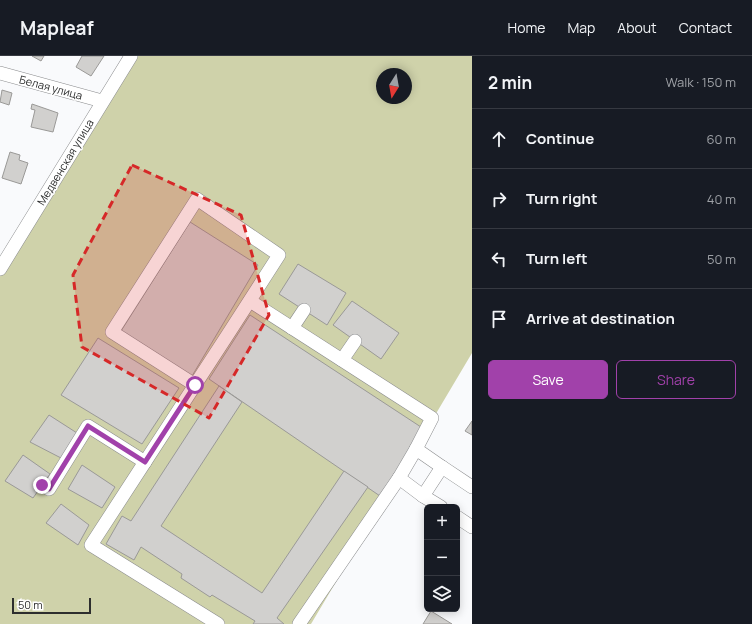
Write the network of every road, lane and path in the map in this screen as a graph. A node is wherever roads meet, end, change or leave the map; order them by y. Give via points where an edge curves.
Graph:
1 (131, 56) edge
2 (0, 73) edge
3 (102, 101) junction
4 (0, 269) edge
5 (250, 301) junction
6 (304, 310) dead end
7 (292, 328) junction
8 (355, 341) dead end
9 (342, 360) junction
10 (195, 385) junction
11 (416, 449) junction
12 (145, 462) junction
13 (442, 467) junction
14 (399, 478) junction
15 (42, 485) dead end
16 (472, 487) edge
17 (423, 496) junction
18 (436, 504) edge
19 (460, 519) edge
20 (472, 527) edge
21 (218, 624) edge
22 (300, 624) edge

1 - 3 street, Медвенская улица
2 - 3 street, Белая улица
3 - 4 street, Медвенская улица
5 - 7 street
5 - 10 street
5 - 10 street via 279,255 197,199 112,332
6 - 7 street
7 - 9 street
8 - 9 street
9 - 11 street via 432,418
10 - 12 street
11 - 13 street
11 - 14 street
12 - 15 street via 88,426 71,447 49,489
12 - 21 street via 91,545
13 - 16 street
13 - 17 street
14 - 17 street
14 - 22 street
17 - 18 street
19 - 20 street

